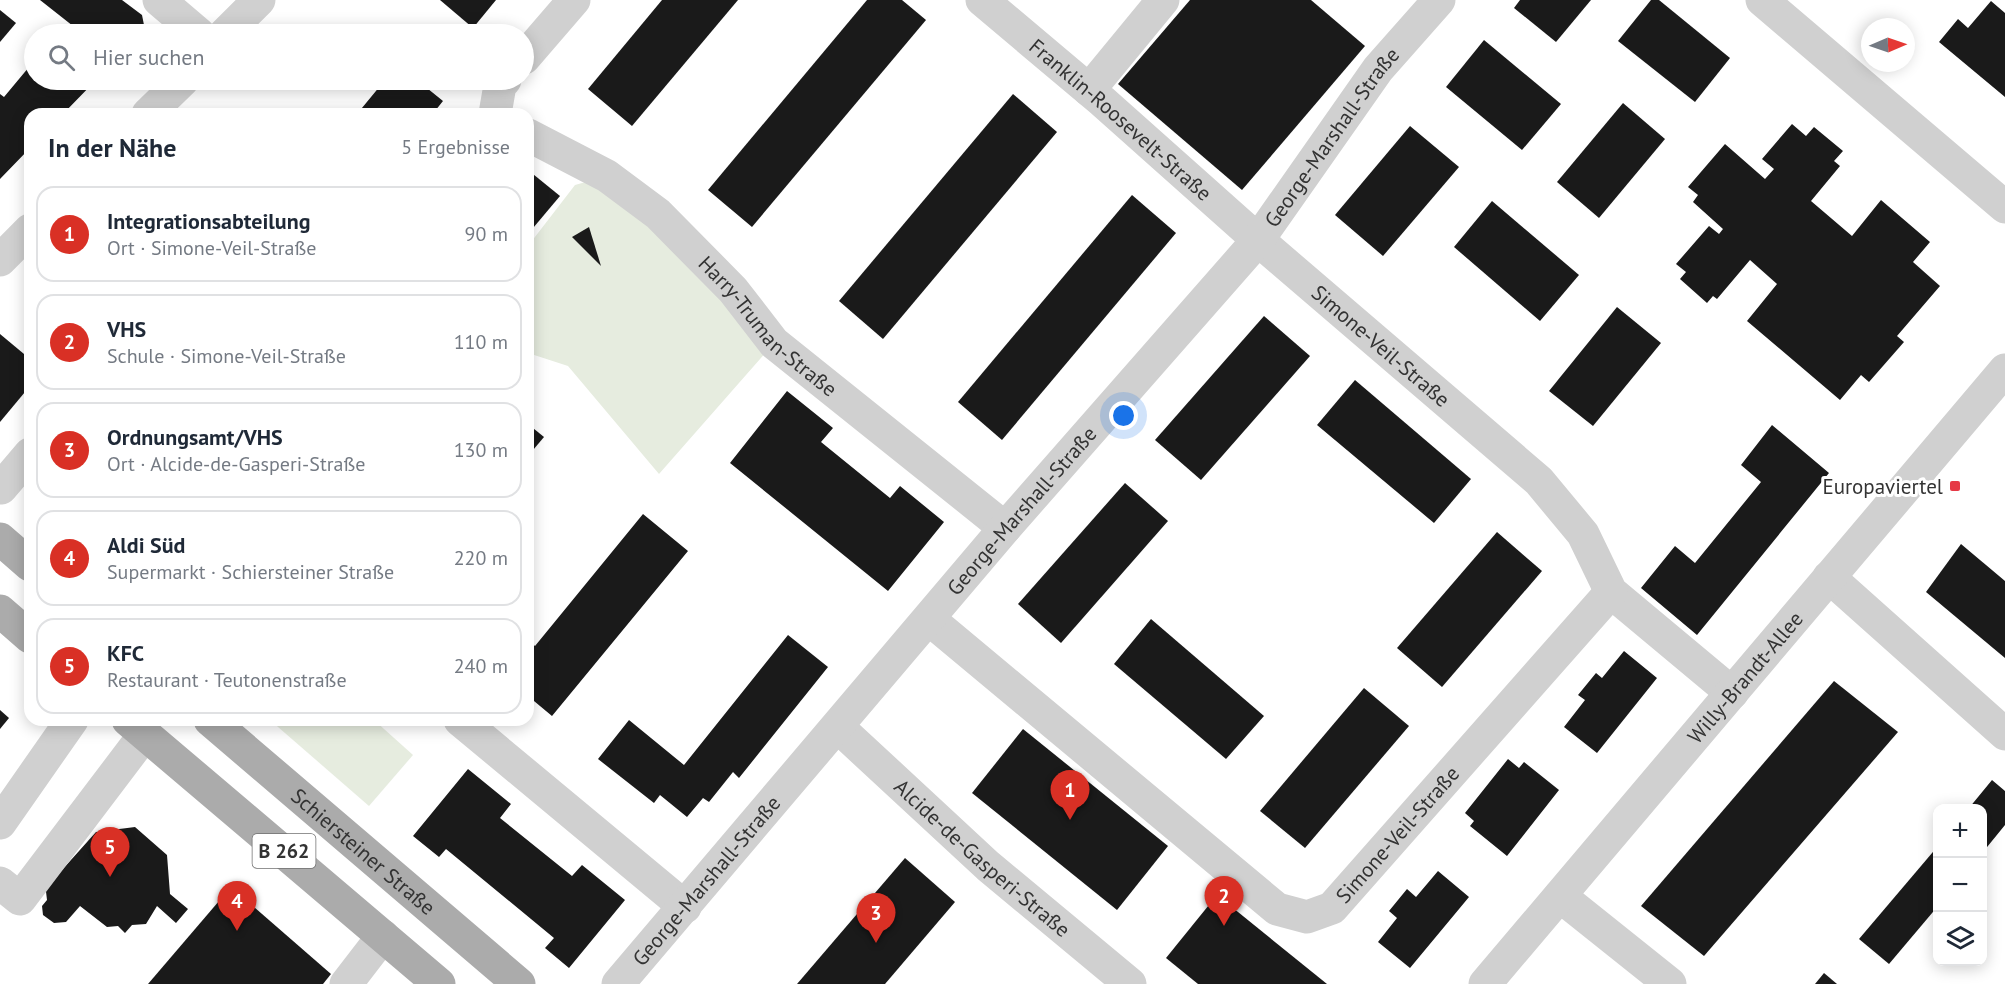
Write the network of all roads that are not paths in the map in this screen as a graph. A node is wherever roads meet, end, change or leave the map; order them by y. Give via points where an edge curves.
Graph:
1 (159, 0) edge
2 (259, 0) edge
3 (574, 0) edge
4 (982, 0) edge
5 (1163, 0) edge
6 (1438, 0) edge
7 (1762, 0) edge
8 (187, 24) edge
9 (235, 24) edge
10 (534, 46) edge
11 (173, 90) edge
12 (499, 90) edge
13 (1089, 90) junction
14 (154, 108) edge
15 (496, 108) edge
16 (534, 138) edge
17 (2005, 207) edge
18 (24, 236) edge
19 (1258, 240) junction
20 (0, 260) edge
21 (2005, 370) edge
22 (24, 461) edge
23 (1, 488) edge
24 (1005, 528) junction
25 (0, 539) edge
26 (24, 560) edge
27 (1829, 578) junction
28 (1611, 592) junction
29 (0, 611) edge
30 (929, 619) junction
31 (24, 632) edge
32 (1732, 693) junction
33 (68, 726) edge
34 (217, 726) edge
35 (467, 726) edge
36 (136, 727) edge
37 (838, 727) junction
38 (2005, 734) edge
39 (0, 823) edge
40 (10, 891) edge
41 (1560, 896) junction
42 (685, 907) junction
43 (383, 936) junction
44 (346, 984) edge
45 (439, 984) edge
46 (519, 984) edge
47 (618, 984) edge
48 (1130, 984) edge
49 (1485, 984) edge
50 (1670, 984) edge

1 - 8 street
2 - 9 street
3 - 10 street
4 - 13 street, Franklin-Roosevelt-Straße
5 - 13 street
6 - 19 street, George-Marshall-Straße via 1378,69
7 - 17 street
11 - 14 street
12 - 15 street
13 - 19 street, Franklin-Roosevelt-Straße
16 - 24 street, Harry-Truman-Straße via 607,176 658,214 733,290 774,343
18 - 20 street
19 - 24 street, George-Marshall-Straße
19 - 28 street, Simone-Veil-Straße via 1539,481 1583,534
21 - 27 street, Willy-Brandt-Allee
22 - 23 street
24 - 30 street, George-Marshall-Straße
25 - 26 main road
27 - 32 street, Willy-Brandt-Allee
27 - 38 street
28 - 30 street, Simone-Veil-Straße via 1332,908 1307,917 1277,909
28 - 32 street, Simone-Veil-Straße
29 - 31 main road
30 - 37 street, George-Marshall-Straße
32 - 41 street, Willy-Brandt-Allee
33 - 39 street
34 - 46 main road, Schiersteiner Straße / B 262
35 - 42 street
36 - 40 street via 111,780
36 - 43 main road, B 262
37 - 42 street, George-Marshall-Straße
37 - 48 street, Alcide-de-Gasperi-Straße via 988,866
41 - 49 street, Willy-Brandt-Allee
41 - 50 street
42 - 47 street, George-Marshall-Straße
43 - 44 street
43 - 45 main road, B 262

